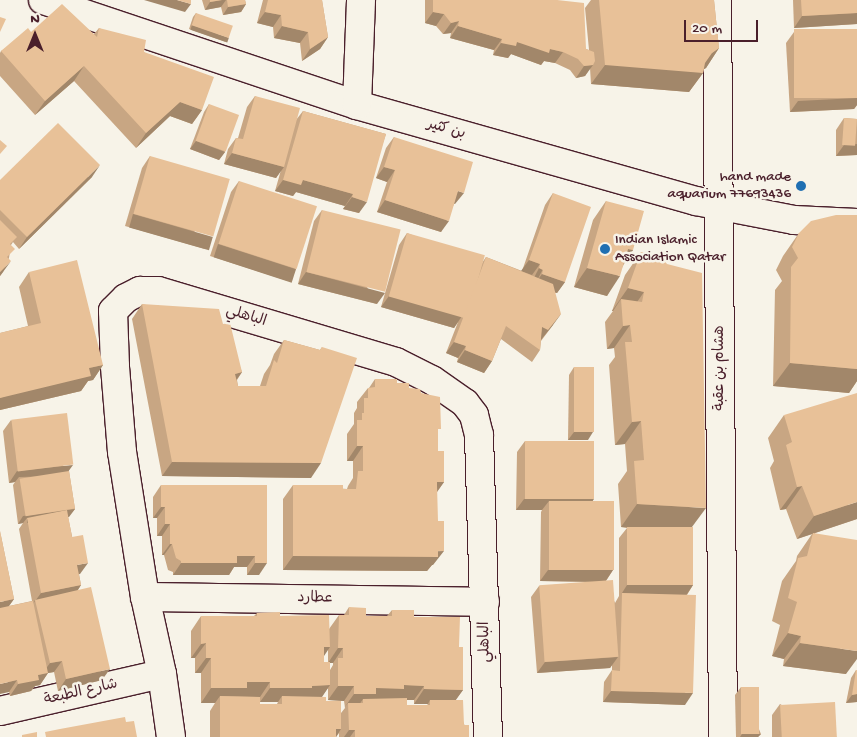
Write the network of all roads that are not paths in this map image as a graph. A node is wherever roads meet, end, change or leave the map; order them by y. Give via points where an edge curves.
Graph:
1 (43, 0) edge
2 (361, 0) edge
3 (717, 0) edge
4 (357, 105) junction
5 (720, 207) junction
6 (857, 223) edge
7 (144, 597) junction
8 (485, 602) junction
9 (162, 674) junction
10 (0, 711) edge
11 (171, 737) edge
12 (488, 737) edge
13 (723, 737) edge

1 - 4 street, بن كثير
2 - 4 street
3 - 5 street, هشام بن عقبة
4 - 5 street, بن كثير
5 - 6 street, بن كثير via 794,220
5 - 13 street, هشام بن عقبة
7 - 8 street, عطارد
7 - 8 street, الباهلي via 122,452 113,311 126,298 140,291 158,291 396,362 432,380 466,403 474,415 480,435
7 - 9 street, الباهلي
8 - 12 street, الباهلي
9 - 10 street, شارع الطبعة
9 - 11 street, الباهلي

